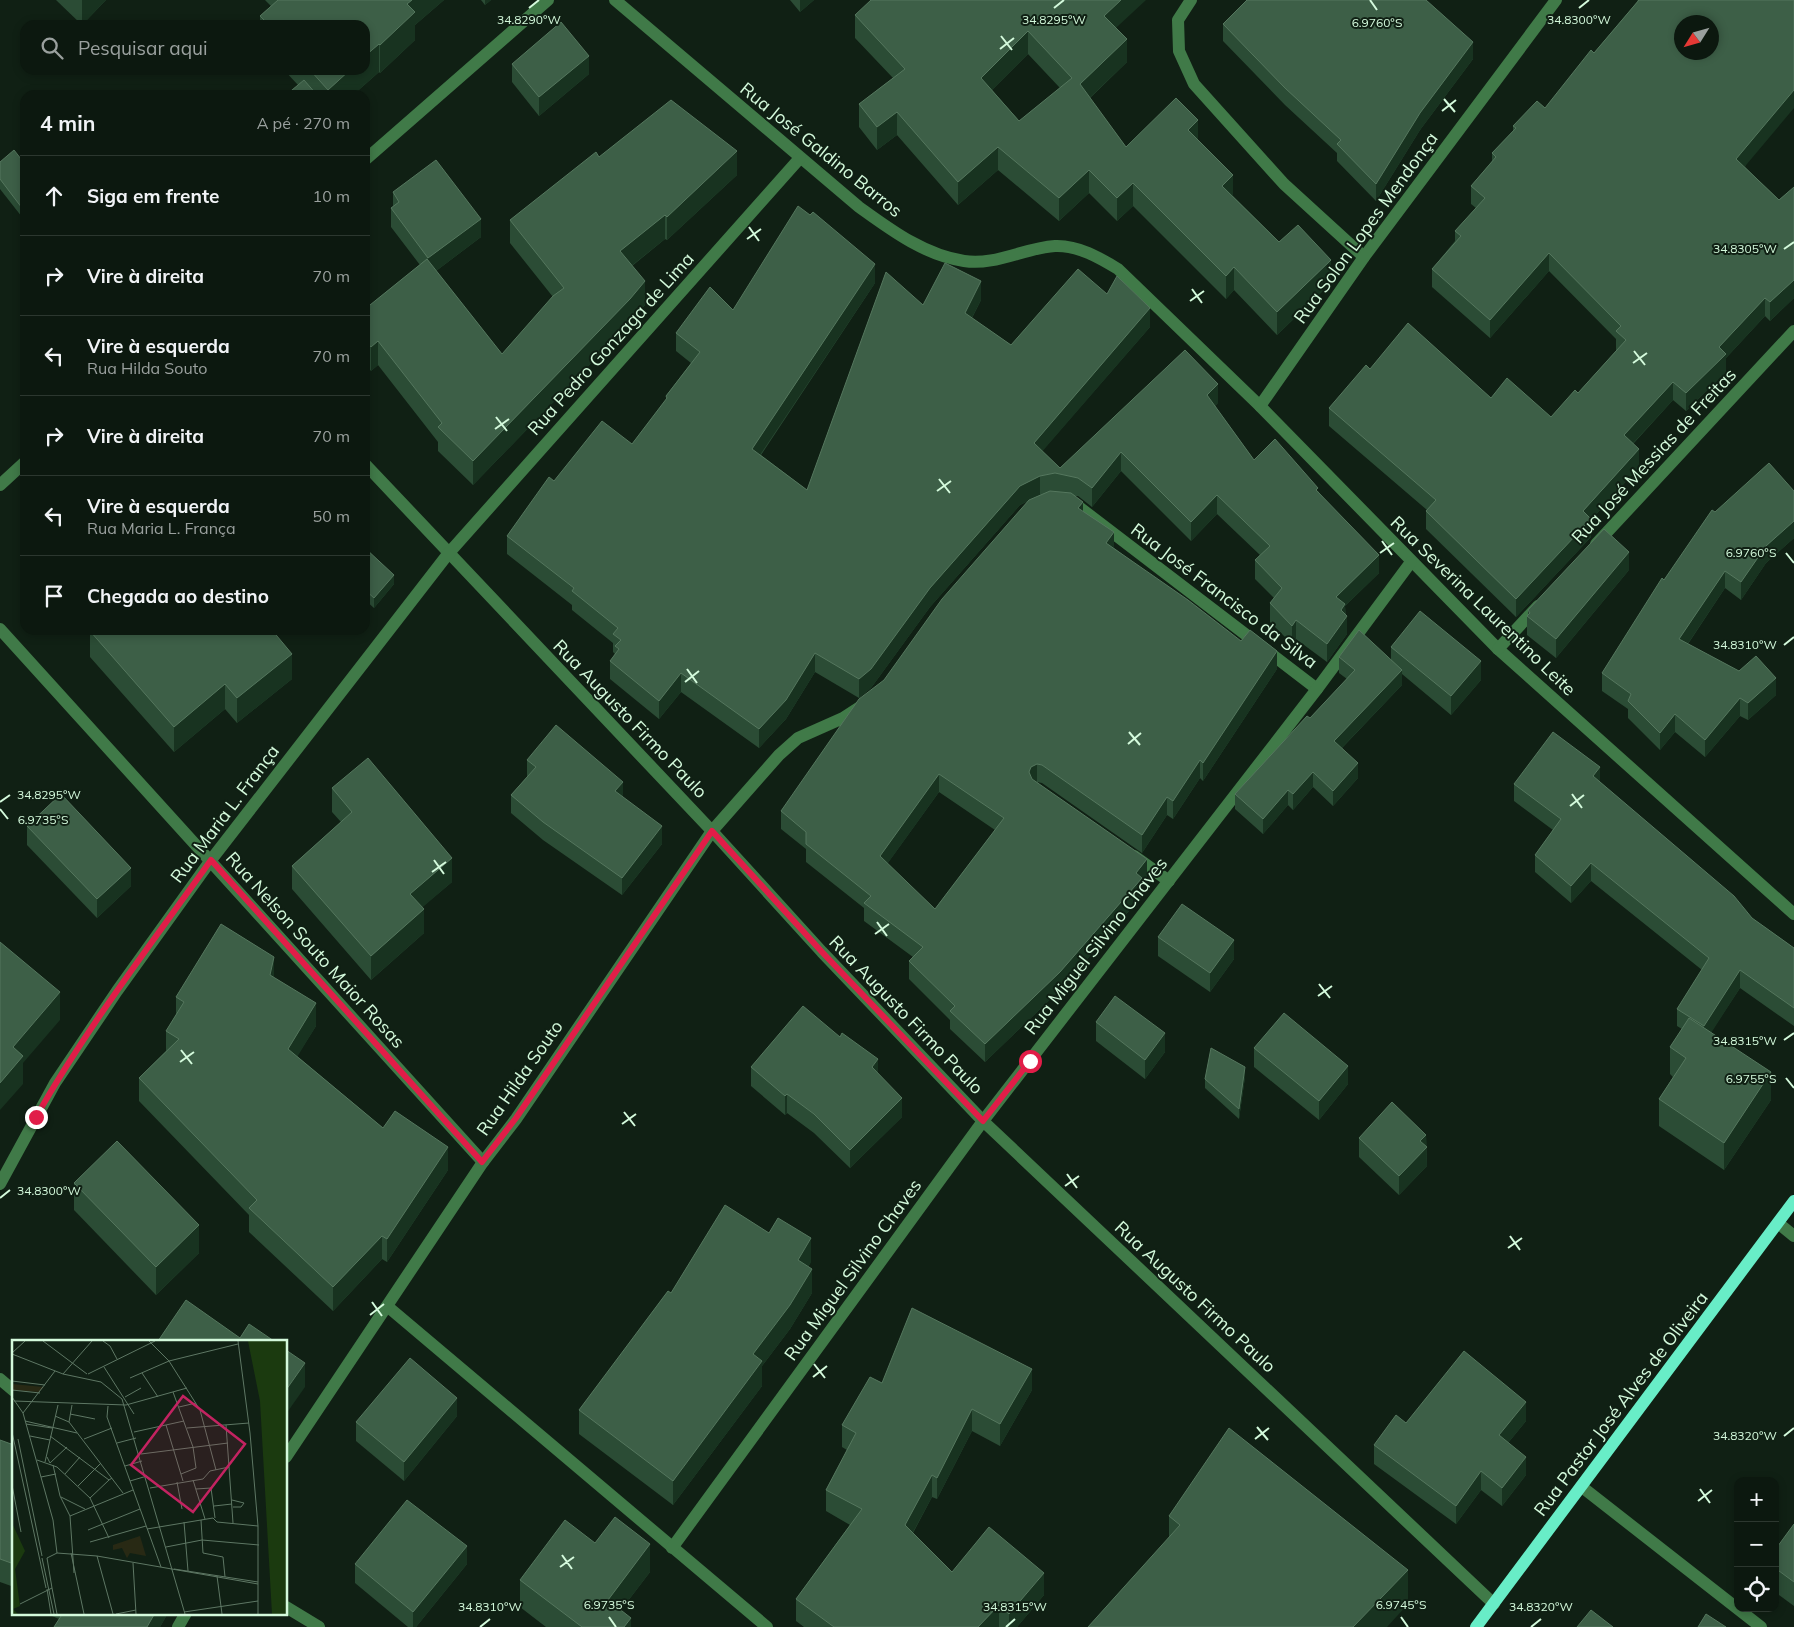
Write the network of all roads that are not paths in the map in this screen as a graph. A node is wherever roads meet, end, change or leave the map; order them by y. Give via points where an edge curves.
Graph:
1 (548, 0) edge
2 (615, 0) edge
3 (1191, 0) edge
4 (1556, 0) edge
5 (370, 156) edge
6 (800, 158) junction
7 (1364, 257) junction
8 (1161, 309) joint
9 (1794, 331) edge
10 (1260, 406) junction
11 (20, 467) edge
12 (370, 469) edge
13 (0, 485) edge
14 (1057, 498) edge
15 (448, 554) junction
16 (1585, 555) edge
17 (1411, 562) junction
18 (1545, 598) edge
19 (0, 629) edge
20 (1498, 649) junction
21 (1317, 689) junction
22 (871, 698) edge
23 (712, 831) junction
24 (1119, 846) edge
25 (211, 860) junction
26 (1169, 880) junction
27 (1794, 914) edge
28 (983, 1121) junction
29 (482, 1162) junction
30 (0, 1184) edge
31 (1794, 1201) edge
32 (1778, 1223) junction
33 (1794, 1236) edge
34 (387, 1306) junction
35 (0, 1379) edge
36 (12, 1389) edge
37 (288, 1454) edge
38 (1582, 1487) junction
39 (672, 1548) junction
40 (1494, 1604) junction
41 (288, 1608) edge
42 (185, 1614) edge
43 (178, 1627) edge
44 (318, 1627) edge
45 (766, 1627) edge
46 (1476, 1627) edge
47 (1760, 1627) edge

1 - 5 street
2 - 6 street, Rua José Galdino Barros
3 - 7 street via 1178,20 1179,51 1194,84 1284,184
4 - 7 street, Rua Solon Lopes Mendonça
6 - 8 street, Rua José Galdino Barros via 900,237 937,254 965,261 990,260 1055,246 1070,248 1094,254 1118,270
6 - 15 street, Rua Pedro Gonzaga de Lima
7 - 10 street, Rua Solon Lopes Mendonça
8 - 10 street, Rua Severina Laurentino Leite
9 - 16 street, Rua José Messias de Freitas
10 - 17 street, Rua Severina Laurentino Leite
11 - 13 street
12 - 15 street, Rua Augusto Firmo Paulo
14 - 21 street, Rua José Francisco da Silva via 1075,504
15 - 23 street, Rua Augusto Firmo Paulo
15 - 25 street, Rua Maria L. França
17 - 20 street, Rua Severina Laurentino Leite
17 - 21 street, Rua Miguel Silvino Chaves
18 - 20 street
19 - 25 street, Rua Nelson Souto Maior Rosas
20 - 27 street, Rua Severina Laurentino Leite
21 - 26 street, Rua Miguel Silvino Chaves
22 - 23 street, Rua Hilda Souto via 843,718 798,738
23 - 28 street, Rua Augusto Firmo Paulo
23 - 29 street, Rua Hilda Souto via 516,1118
24 - 26 street
25 - 29 street, Rua Nelson Souto Maior Rosas
25 - 30 street, Rua Maria L. França via 55,1083
26 - 28 street, Rua Miguel Silvino Chaves
28 - 39 street, Rua Miguel Silvino Chaves
28 - 40 street, Rua Augusto Firmo Paulo
29 - 34 street, Rua Hilda Souto
31 - 32 main road, Rua Pastor José Alves de Oliveira
32 - 33 street
32 - 38 main road, Rua Pastor José Alves de Oliveira
34 - 37 street, Rua Hilda Souto
34 - 39 street
35 - 36 street
38 - 40 main road, Rua Pastor José Alves de Oliveira
38 - 47 street
39 - 45 street
40 - 46 main road, Rua Pastor José Alves de Oliveira
41 - 44 street
42 - 43 street

